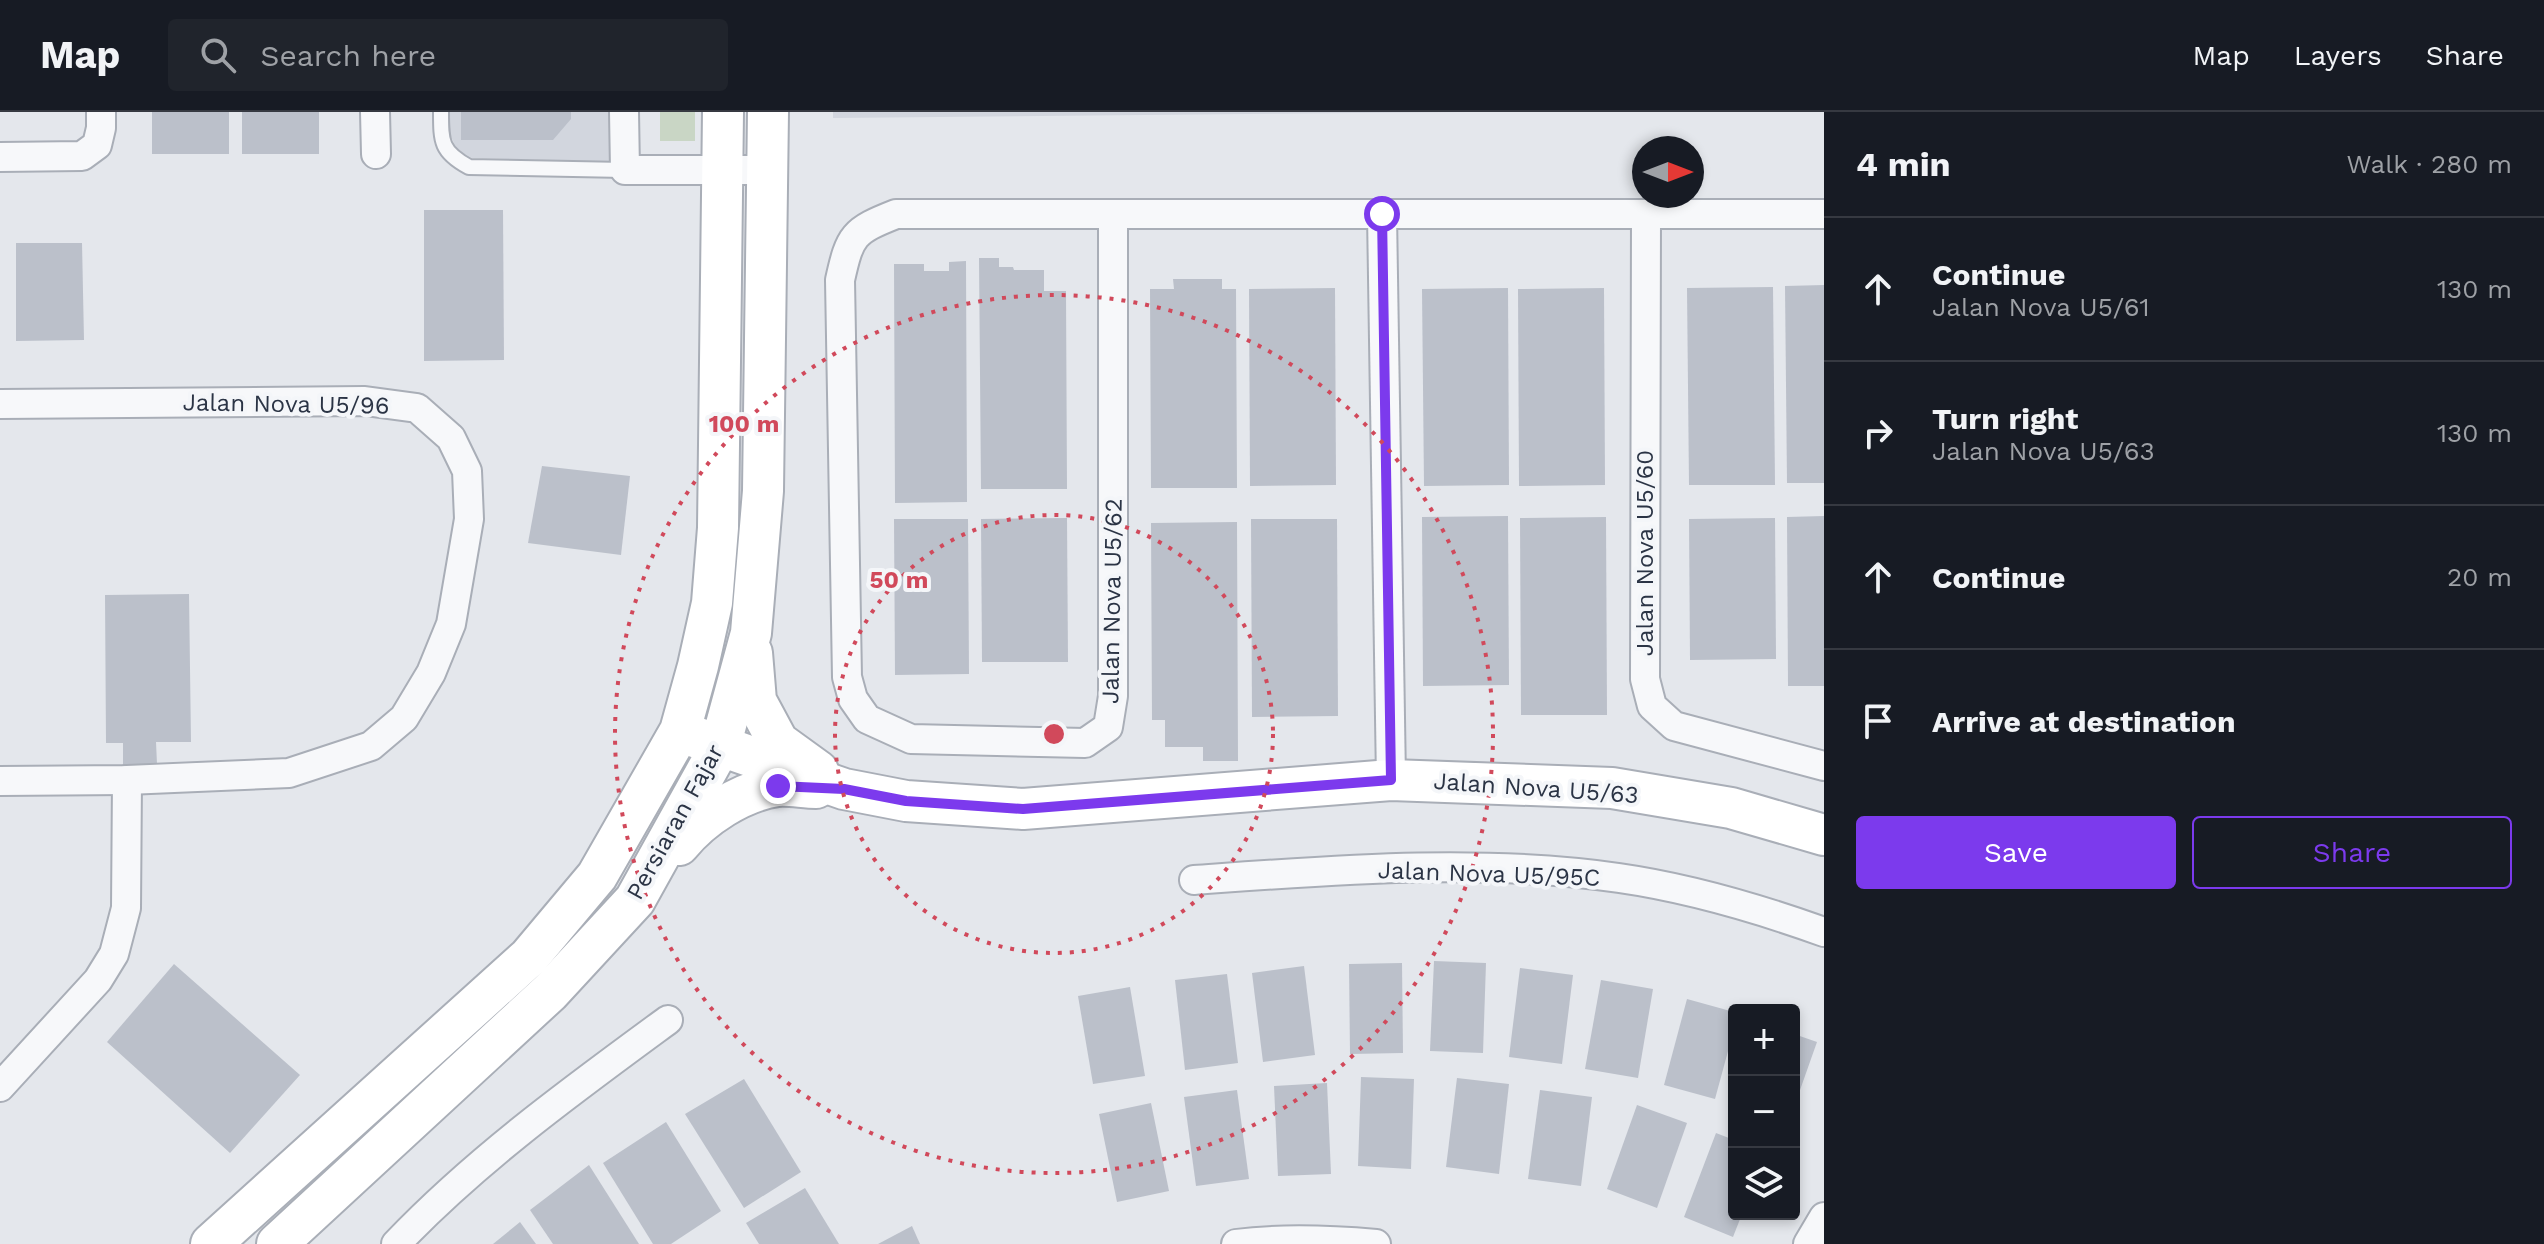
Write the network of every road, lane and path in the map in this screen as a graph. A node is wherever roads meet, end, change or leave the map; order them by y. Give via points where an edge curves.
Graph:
1 (101, 112) edge
2 (375, 112) edge
3 (441, 112) edge
4 (624, 112) edge
5 (723, 112) edge
6 (768, 112) edge
7 (376, 154) dead end
8 (0, 157) edge
9 (625, 170) junction
10 (723, 170) junction
11 (768, 170) junction
12 (1113, 214) junction
13 (1382, 214) junction
14 (1646, 214) junction
15 (1824, 214) edge
16 (0, 404) edge
17 (751, 633) junction
18 (680, 731) junction
19 (720, 747) junction
20 (1824, 766) edge
21 (127, 780) junction
22 (1391, 780) junction
23 (0, 781) edge
24 (844, 789) junction
25 (1824, 835) edge
26 (1194, 880) dead end
27 (635, 900) junction
28 (1824, 932) edge
29 (668, 1020) dead end
30 (0, 1087) edge
31 (1824, 1217) edge
32 (211, 1244) edge
33 (277, 1244) edge
34 (396, 1244) edge
35 (1236, 1244) edge
36 (1376, 1244) edge
37 (1808, 1244) edge

1 - 8 street via 97,145 82,156
2 - 7 street
3 - 9 lane via 441,137 451,157 469,167
4 - 9 street
5 - 10 main road
6 - 11 main road, Persiaran Fajar
9 - 10 street
10 - 11 street
10 - 18 main road via 718,528 712,603
11 - 17 main road, Persiaran Fajar via 763,491
12 - 12 street, Jalan Nova U5/62 via 896,214 864,227 847,249 840,280 847,677 853,699 867,719 911,739 1085,743 1108,727 1113,696
12 - 13 street
13 - 14 street
13 - 22 street
14 - 15 street
14 - 20 street, Jalan Nova U5/60 via 1645,679 1652,706 1674,726
16 - 21 street, Jalan Nova U5/96 via 365,401 417,408 451,438 467,471 469,519 451,624 431,673 404,718 371,746 289,773
17 - 19 main road, Persiaran Fajar
17 - 24 main road via 756,701 778,742
18 - 19 main road, Jalan Nova U5/63
18 - 32 main road via 597,876 529,957
19 - 24 main road, Jalan Nova U5/63
19 - 27 main road, Persiaran Fajar
21 - 23 street, Jalan Nova U5/96
21 - 30 street via 126,908 114,954 98,980
22 - 24 main road, Jalan Nova U5/63 via 1023,809 906,801
22 - 25 main road, Jalan Nova U5/63 via 1612,788 1731,808
24 - 27 main road via 778,786 730,802 693,828
26 - 28 street, Jalan Nova U5/95C via 1433,867 1535,870 1711,895
27 - 33 main road, Persiaran Fajar via 550,992
29 - 34 street via 479,1166
31 - 37 street
35 - 36 street

